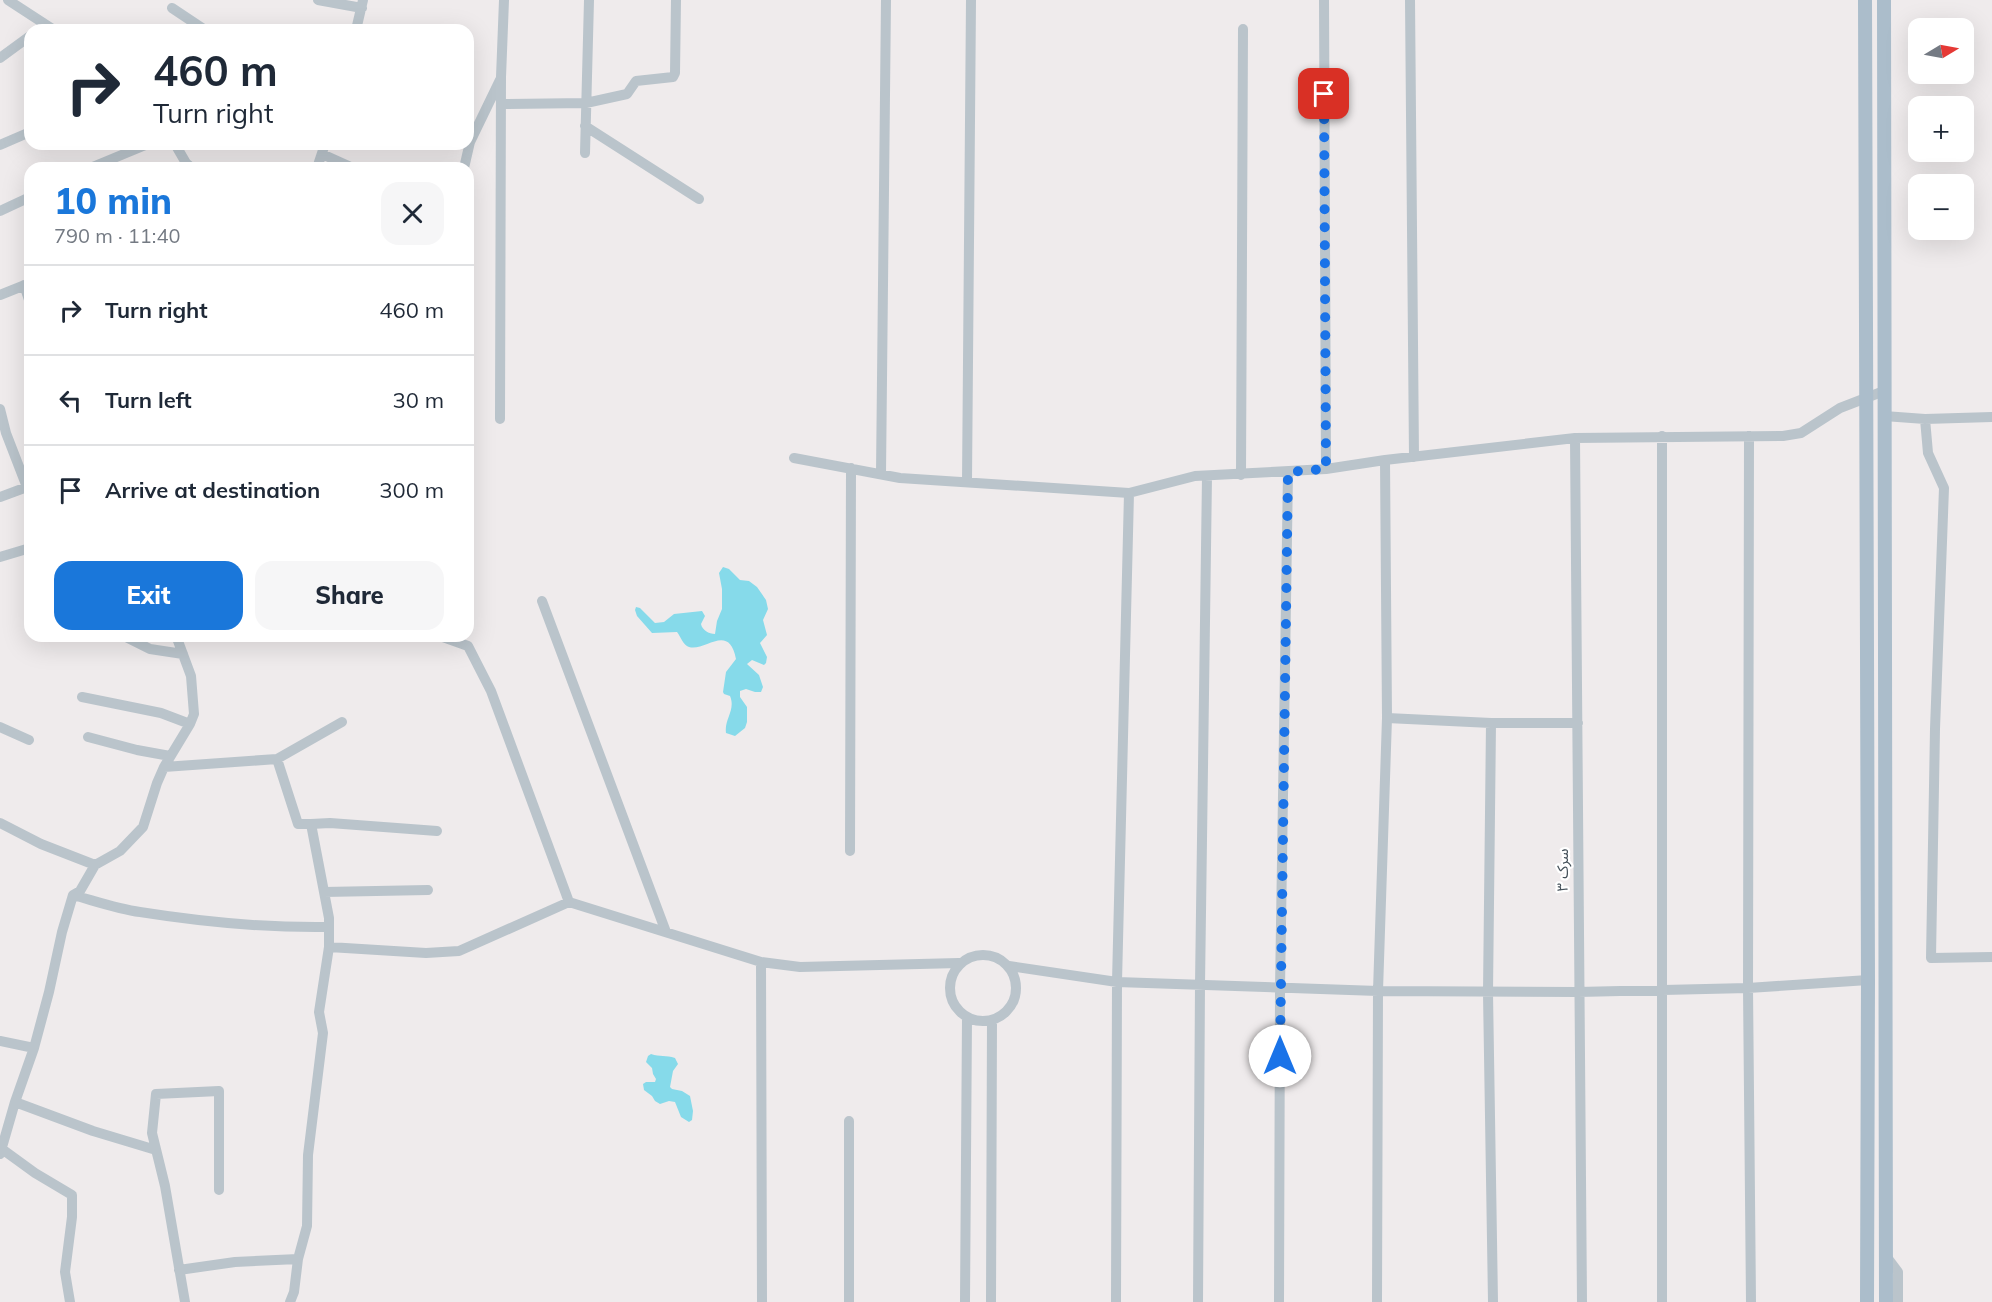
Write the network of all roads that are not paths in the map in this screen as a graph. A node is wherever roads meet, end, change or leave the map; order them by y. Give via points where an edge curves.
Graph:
1 (8, 0) edge
2 (318, 0) edge
3 (504, 0) edge
4 (589, 0) edge
5 (676, 0) edge
6 (886, 0) edge
7 (971, 0) edge
8 (1324, 0) edge
9 (1410, 0) edge
10 (1865, 0) edge
11 (1884, 0) edge
12 (363, 4) edge
13 (172, 8) dead end
14 (41, 24) edge
15 (196, 24) edge
16 (358, 24) edge
17 (1243, 30) dead end
18 (24, 40) edge
19 (0, 58) edge
20 (501, 77) junction
21 (586, 103) junction
22 (501, 104) junction
23 (585, 126) junction
24 (474, 132) edge
25 (24, 135) edge
26 (0, 145) edge
27 (134, 150) edge
28 (325, 150) edge
29 (585, 153) dead end
30 (104, 162) edge
31 (344, 162) edge
32 (24, 199) edge
33 (699, 199) dead end
34 (0, 211) edge
35 (24, 285) edge
36 (0, 295) edge
37 (1884, 391) junction
38 (1867, 398) junction
39 (0, 409) edge
40 (1884, 416) junction
41 (1992, 417) edge
42 (500, 419) dead end
43 (1925, 419) junction
44 (3, 434) edge
45 (1662, 436) junction
46 (1749, 436) junction
47 (1575, 438) junction
48 (1414, 457) junction
49 (794, 458) dead end
50 (1385, 460) junction
51 (851, 468) junction
52 (1326, 469) junction
53 (1288, 472) junction
54 (881, 474) junction
55 (1241, 475) junction
56 (1207, 476) junction
57 (24, 482) edge
58 (967, 482) junction
59 (1129, 493) junction
60 (24, 494) edge
61 (0, 497) edge
62 (24, 550) edge
63 (0, 557) edge
64 (542, 601) dead end
65 (136, 642) edge
66 (180, 642) edge
67 (457, 642) edge
68 (183, 654) junction
69 (82, 697) dead end
70 (1387, 718) junction
71 (342, 722) dead end
72 (1491, 723) junction
73 (1578, 723) junction
74 (190, 724) junction
75 (0, 727) edge
76 (88, 737) dead end
77 (29, 740) dead end
78 (171, 756) junction
79 (277, 759) junction
80 (164, 767) junction
81 (0, 823) edge
82 (311, 824) junction
83 (437, 831) dead end
84 (850, 851) dead end
85 (95, 865) junction
86 (428, 890) dead end
87 (324, 892) junction
88 (73, 895) junction
89 (569, 902) junction
90 (329, 927) junction
91 (666, 932) junction
92 (329, 947) junction
93 (1992, 957) edge
94 (760, 962) junction
95 (959, 963) junction
96 (1009, 966) junction
97 (1868, 980) junction
98 (1117, 982) junction
99 (1200, 985) junction
100 (1748, 988) junction
101 (1280, 989) junction
102 (1662, 990) junction
103 (1378, 992) junction
104 (1578, 992) junction
105 (1488, 993) junction
106 (967, 1017) junction
107 (992, 1020) junction
108 (0, 1041) edge
109 (34, 1048) junction
110 (15, 1102) junction
111 (849, 1121) dead end
112 (156, 1150) junction
113 (1, 1152) edge
114 (219, 1190) dead end
115 (1886, 1256) junction
116 (298, 1258) junction
117 (179, 1270) junction
118 (1867, 1281) junction
119 (1886, 1281) junction
120 (70, 1302) edge
121 (185, 1302) edge
122 (290, 1302) edge
123 (762, 1302) edge
124 (849, 1302) edge
125 (965, 1302) edge
126 (991, 1302) edge
127 (1116, 1302) edge
128 (1198, 1302) edge
129 (1279, 1302) edge
130 (1377, 1302) edge
131 (1493, 1302) edge
132 (1582, 1302) edge
133 (1662, 1302) edge
134 (1751, 1302) edge
135 (1867, 1302) edge
136 (1886, 1302) edge
137 (1898, 1302) edge

1 - 14 street
2 - 12 street
3 - 20 street
4 - 21 street
5 - 21 street via 673,77 636,81 627,94
6 - 54 street
7 - 58 street
8 - 52 street
9 - 48 street
10 - 38 main road
11 - 37 main road
12 - 16 street
13 - 15 street
17 - 55 street
18 - 19 street
20 - 22 street
20 - 24 street
21 - 22 street
21 - 23 street
22 - 42 street
23 - 29 street
23 - 33 street
25 - 26 street
27 - 30 street
28 - 31 street
32 - 34 street
35 - 36 street
37 - 38 street
37 - 40 main road
38 - 46 street via 1840,408 1801,433
38 - 97 main road
39 - 44 street
40 - 43 street
40 - 115 main road
41 - 43 street
43 - 93 street via 1928,453 1944,488 1931,958
44 - 57 street
45 - 46 street
45 - 47 street
45 - 102 street
46 - 100 street
47 - 48 street
47 - 73 street, سرک ۳
48 - 50 street
49 - 51 street
50 - 52 street
50 - 70 street
51 - 54 street
51 - 84 street
52 - 53 street
53 - 55 street
53 - 101 street
54 - 58 street
55 - 56 street
56 - 59 street
56 - 99 street
58 - 59 street
59 - 98 street
60 - 61 street
62 - 63 street
64 - 91 street
65 - 68 street via 150,649
66 - 68 street
67 - 89 street via 468,646 491,691
68 - 74 street via 191,675 194,714
69 - 74 street via 161,713
70 - 72 street
70 - 103 street
71 - 79 street
72 - 73 street
72 - 105 street
73 - 104 street, سرک ۳
74 - 78 street
75 - 77 street
76 - 78 street
78 - 80 street
79 - 80 street
79 - 82 street via 298,824
80 - 85 street via 143,827 120,851
81 - 85 street
82 - 83 street
82 - 87 street
85 - 88 street via 80,891
86 - 87 street
87 - 90 street
88 - 90 street via 138,912 239,924
88 - 109 street
89 - 91 street
89 - 92 street via 459,951
90 - 92 street
91 - 94 street
92 - 116 street via 319,1012 323,1033 308,1155 307,1226
94 - 95 street via 800,967
94 - 123 street
95 - 96 street via 979,954 992,955
95 - 106 street via 950,979 949,992 953,1004
96 - 98 street
96 - 107 street via 1016,984 1015,997 1009,1009
97 - 100 street
97 - 118 main road
98 - 99 street
98 - 127 street
99 - 101 street
99 - 128 street
100 - 102 street
100 - 134 street
101 - 103 street
101 - 129 street
102 - 104 street
102 - 133 street
103 - 105 street
103 - 130 street
104 - 105 street
104 - 132 street, سرک ۳
105 - 131 street
106 - 107 street
106 - 125 street
107 - 126 street
108 - 109 street
109 - 110 street
110 - 112 street
110 - 113 street
111 - 124 street
112 - 114 street via 152,1133 156,1094 219,1090
112 - 117 street
113 - 120 street via 72,1195 64,1272
115 - 119 main road
115 - 137 street via 1898,1272
116 - 117 street
116 - 122 street
117 - 121 street
118 - 119 main road
118 - 135 main road
119 - 136 main road

